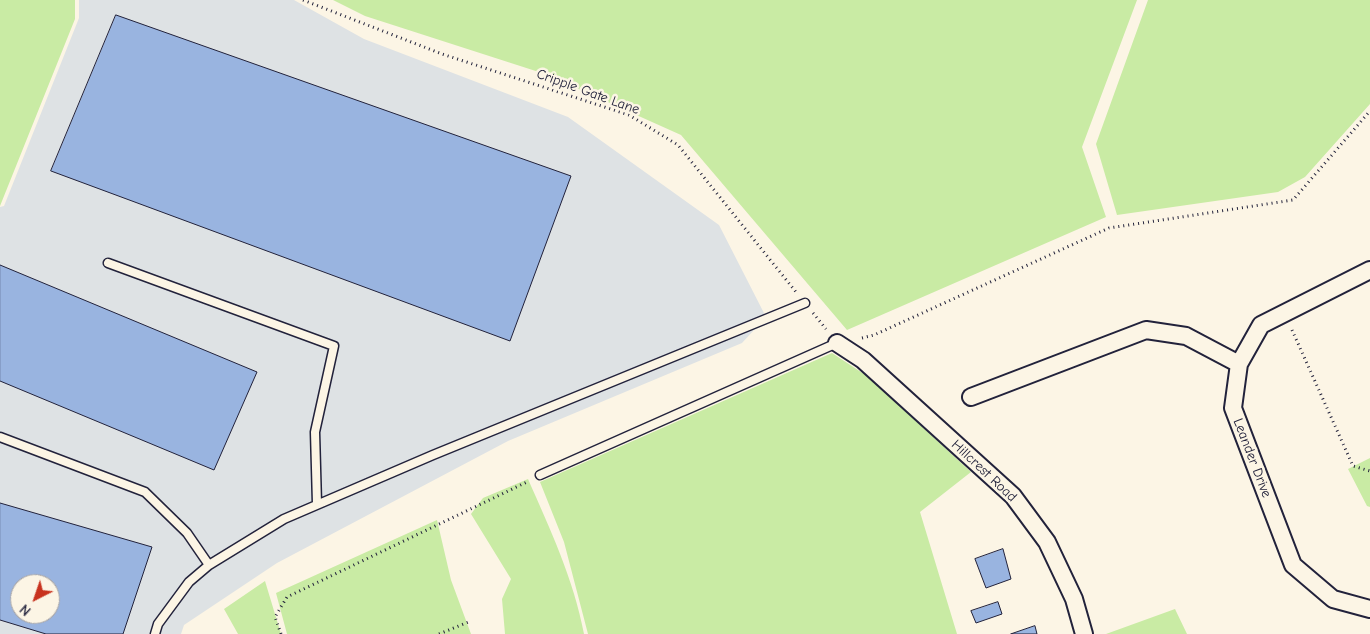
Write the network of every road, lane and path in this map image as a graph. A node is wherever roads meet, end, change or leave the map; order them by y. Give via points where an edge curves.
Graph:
1 (304, 0) edge
2 (1370, 111) edge
3 (108, 263) dead end
4 (1370, 270) edge
5 (805, 303) junction
6 (1284, 313) junction
7 (837, 343) junction
8 (1239, 364) junction
9 (971, 397) dead end
10 (0, 437) edge
11 (1370, 472) edge
12 (540, 475) joint
13 (317, 504) junction
14 (209, 565) junction
15 (1370, 609) edge
16 (471, 621) dead end
17 (155, 634) edge
18 (281, 634) edge
19 (439, 634) edge
20 (1084, 634) edge

1 - 5 path, Cripple Gate Lane via 442,54 629,115 678,144
2 - 7 path via 1293,200 1109,228 874,335
3 - 13 lane via 334,346 315,432
4 - 6 street, Leander Drive
5 - 7 path, Cripple Gate Lane
5 - 13 lane
6 - 8 street, Leander Drive via 1261,326
6 - 11 path via 1353,466
7 - 12 lane
7 - 20 street, Hillcrest Road via 863,360 1013,496 1047,542 1074,599
8 - 9 street via 1186,336 1146,330
8 - 15 street, Leander Drive via 1233,408 1293,565 1333,599
10 - 14 lane via 144,492 187,533
12 - 18 path via 286,597 276,617
13 - 14 lane via 284,518
14 - 17 lane via 189,582 158,624
16 - 19 path

